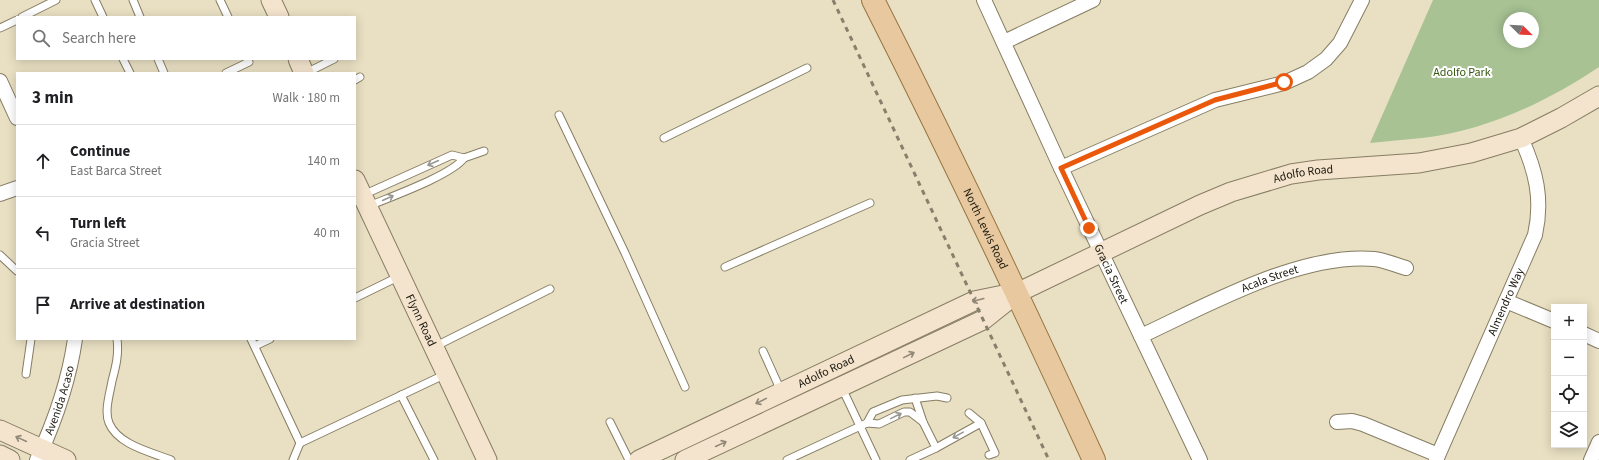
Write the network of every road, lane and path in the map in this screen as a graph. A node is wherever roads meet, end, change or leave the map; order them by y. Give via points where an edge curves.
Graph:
1 (56, 0) edge
2 (95, 0) edge
3 (133, 0) edge
4 (220, 0) edge
5 (271, 0) edge
6 (873, 0) edge
7 (984, 0) edge
8 (1093, 0) edge
9 (1362, 0) edge
10 (24, 16) edge
11 (103, 16) edge
12 (140, 16) edge
13 (228, 16) edge
14 (279, 16) edge
15 (16, 20) edge
16 (0, 28) edge
17 (1004, 42) junction
18 (124, 60) edge
19 (158, 60) edge
20 (248, 60) edge
21 (298, 60) edge
22 (332, 60) edge
23 (808, 68) dead end
24 (130, 72) edge
25 (164, 72) edge
26 (228, 72) edge
27 (304, 72) edge
28 (307, 72) edge
29 (2, 89) edge
30 (1599, 96) edge
31 (559, 115) dead end
32 (16, 116) edge
33 (664, 138) dead end
34 (1521, 138) junction
35 (484, 151) dead end
36 (464, 158) junction
37 (1061, 168) junction
38 (16, 188) edge
39 (0, 194) edge
40 (362, 194) edge
41 (870, 203) dead end
42 (1101, 253) junction
43 (0, 255) edge
44 (726, 267) dead end
45 (1406, 268) dead end
46 (16, 271) edge
47 (401, 276) junction
48 (550, 289) dead end
49 (1017, 293) junction
50 (356, 298) edge
51 (1506, 301) junction
52 (1551, 320) edge
53 (1587, 335) edge
54 (1140, 336) junction
55 (31, 340) edge
56 (75, 340) edge
57 (117, 340) edge
58 (252, 340) edge
59 (268, 340) edge
60 (1599, 340) edge
61 (255, 346) junction
62 (434, 347) junction
63 (763, 352) dead end
64 (26, 374) dead end
65 (447, 374) junction
66 (685, 387) dead end
67 (842, 387) junction
68 (781, 391) junction
69 (402, 395) junction
70 (915, 398) junction
71 (947, 398) dead end
72 (969, 413) dead end
73 (610, 422) dead end
74 (923, 422) junction
75 (1337, 422) dead end
76 (981, 423) junction
77 (864, 424) junction
78 (0, 430) edge
79 (1599, 442) edge
80 (300, 443) junction
81 (936, 448) junction
82 (0, 455) edge
83 (40, 455) edge
84 (989, 455) dead end
85 (923, 457) edge
86 (1437, 458) edge
87 (10, 460) edge
88 (66, 460) edge
89 (171, 460) edge
90 (293, 460) edge
91 (434, 460) edge
92 (487, 460) edge
93 (629, 460) edge
94 (639, 460) edge
95 (685, 460) edge
96 (787, 460) edge
97 (876, 460) edge
98 (910, 460) edge
99 (1094, 460) edge
100 (1200, 460) edge
101 (1591, 460) edge

1 - 10 lane
2 - 11 lane
3 - 12 lane
4 - 13 lane
5 - 14 main road
6 - 49 main road, North Lewis Road
7 - 17 street, Gracia Street
8 - 17 street
9 - 37 street via 1340,43 1326,59 1308,72 1284,82 1215,100
15 - 16 lane
17 - 37 street, Gracia Street
18 - 24 lane
19 - 25 lane
20 - 26 lane via 249,62
21 - 27 main road
22 - 28 lane
23 - 33 lane
29 - 32 street
30 - 34 main road, Adolfo Road
31 - 66 lane
34 - 42 main road, Adolfo Road via 1471,153 1419,163 1318,170 1266,180 1200,205
34 - 51 street, Almendro Way via 1536,177 1538,212 1530,247
35 - 36 lane
40 -> 36 lane via 443,174 460,164
36 -> 40 lane via 452,155
37 - 42 street, Gracia Street
38 - 39 street
40 - 47 main road, Flynn Road
41 - 44 lane
42 - 49 main road, Adolfo Road
42 - 54 street, Gracia Street
43 - 46 lane
45 - 54 street, Acala Street via 1376,260 1357,259 1334,260 1308,266 1250,286
47 - 50 lane
47 - 62 main road, Flynn Road
48 - 62 lane
67 -> 49 main road, Adolfo Road via 983,320
49 -> 68 main road, Adolfo Road via 974,301
49 - 99 main road, North Lewis Road
51 - 52 street
51 - 86 street, Almendro Way
53 - 60 street
54 - 100 street, Gracia Street
55 - 64 lane
56 - 83 street, Avenida Acaso via 63,396
57 - 89 lane via 119,352 108,402 109,423 119,436 134,446
58 - 61 lane
59 - 61 lane
61 - 80 lane
62 - 65 main road, Flynn Road
63 - 68 lane
65 - 69 lane
65 - 92 main road, Flynn Road
67 - 77 lane
95 -> 67 main road, Adolfo Road
68 -> 94 main road, Adolfo Road
69 - 80 lane
69 - 91 lane
70 - 71 lane
70 - 74 lane
70 - 77 lane via 902,400 873,412
72 - 76 lane
73 - 93 lane
77 -> 74 lane via 879,424 904,412 910,412
74 - 81 lane
75 - 86 street via 1352,421 1363,424
76 -> 81 lane
76 - 84 lane via 995,453
77 - 96 lane
77 - 97 lane
83 -> 78 main road
79 - 101 street
80 - 90 lane
81 - 85 lane
82 - 87 main road
83 - 88 main road
85 - 98 lane

